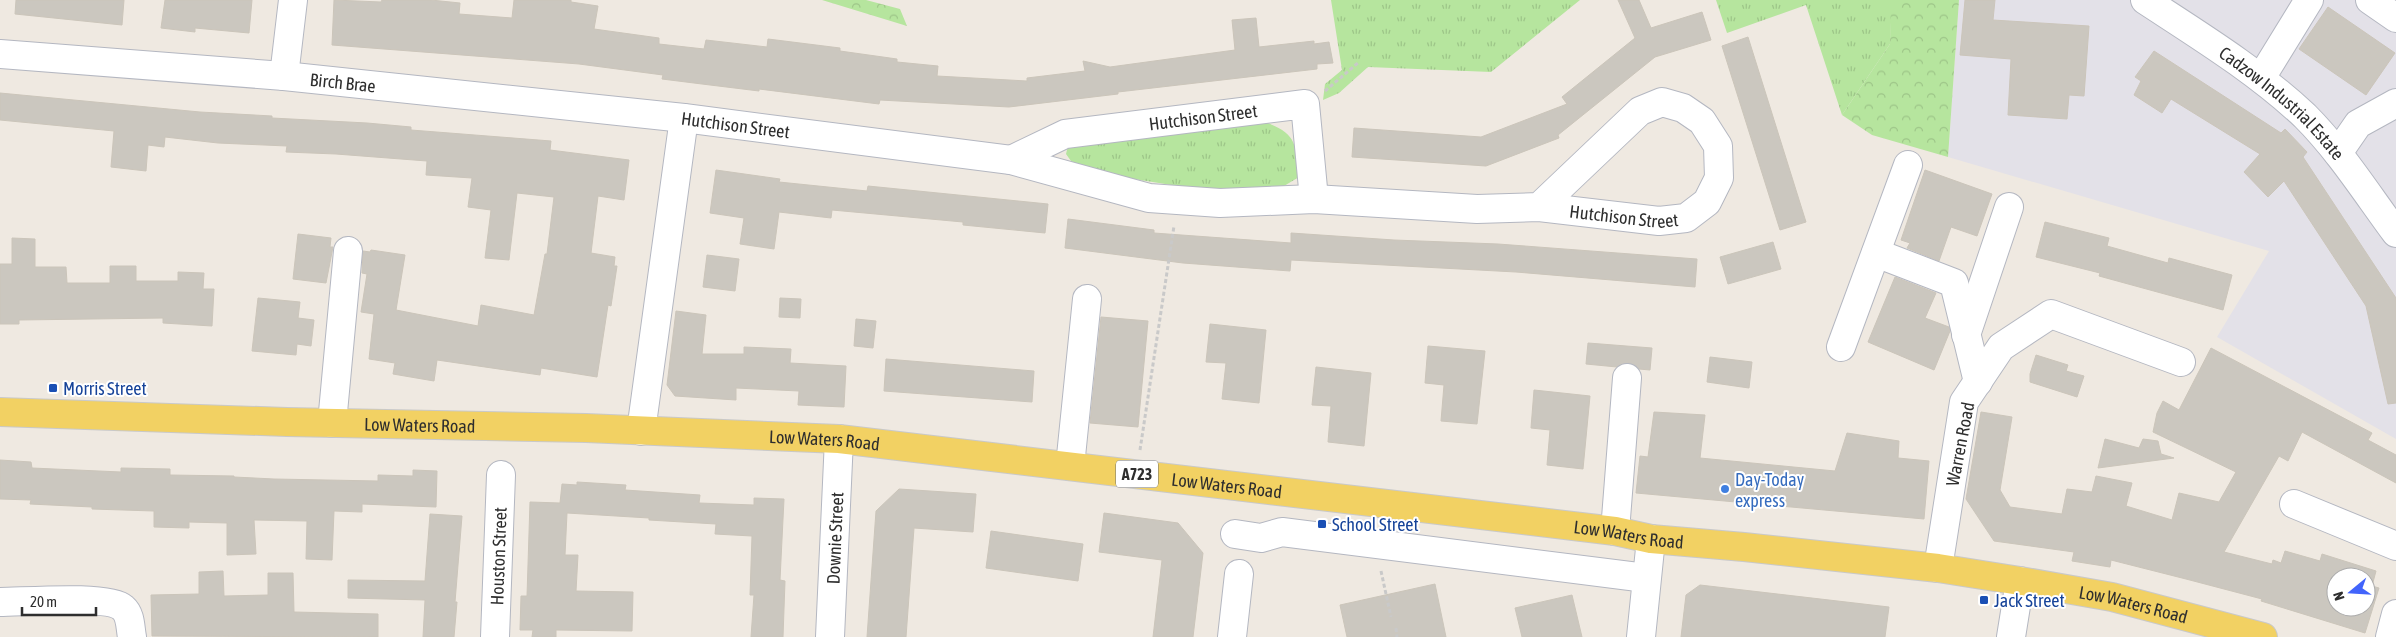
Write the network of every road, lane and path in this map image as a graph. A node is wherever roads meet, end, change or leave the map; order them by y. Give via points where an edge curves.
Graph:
1 (293, 0) edge
2 (2145, 0) edge
3 (2309, 0) edge
4 (2370, 0) edge
5 (2396, 18) edge
6 (0, 54) edge
7 (1359, 62) dead end
8 (284, 76) junction
9 (2261, 78) junction
10 (2396, 103) edge
11 (1305, 104) junction
12 (684, 118) junction
13 (2338, 153) junction
14 (1011, 160) junction
15 (1908, 165) dead end
16 (1314, 199) junction
17 (1178, 200) junction
18 (1539, 207) junction
19 (2010, 207) dead end
20 (2396, 234) edge
21 (348, 251) dead end
22 (1876, 253) junction
23 (1088, 299) dead end
24 (1966, 334) junction
25 (1841, 347) dead end
26 (2182, 362) dead end
27 (1627, 378) dead end
28 (1978, 382) junction
29 (0, 412) edge
30 (332, 423) junction
31 (641, 432) junction
32 (839, 439) junction
33 (1070, 466) junction
34 (1137, 474) junction
35 (501, 475) dead end
36 (2294, 504) dead end
37 (1615, 531) junction
38 (1235, 534) dead end
39 (1651, 539) junction
40 (1375, 544) junction
41 (2396, 546) edge
42 (1938, 568) junction
43 (1239, 574) dead end
44 (1646, 578) junction
45 (2020, 581) junction
46 (0, 602) edge
47 (2396, 614) edge
48 (1391, 616) dead end
49 (1396, 628) dead end
50 (132, 637) edge
51 (495, 637) edge
52 (830, 637) edge
53 (1232, 637) edge
54 (1397, 637) edge
55 (1641, 637) edge
56 (2011, 637) edge
57 (2263, 637) edge
58 (2390, 637) edge

1 - 8 street
2 - 9 street, Cadzow Industrial Estate
3 - 9 street
4 - 5 street
6 - 8 street, Birch Brae
7 - 11 path via 1317,99
8 - 12 street, Birch Brae
9 - 13 street, Cadzow Industrial Estate via 2306,117
10 - 13 street via 2358,124
11 - 14 street, Hutchison Street via 1064,134
11 - 16 street
12 - 14 street, Hutchison Street
12 - 31 street, Hutchison Street
13 - 20 street, Cadzow Industrial Estate
14 - 17 street, Hutchison Street via 1149,198
15 - 22 street
16 - 17 street, Hutchison Street via 1220,204
16 - 18 street, Hutchison Street via 1477,209
17 - 34 path
18 - 18 street, Hutchison Street via 1640,112 1662,102 1683,108 1702,121 1718,146 1719,178 1707,202 1686,218 1659,221
19 - 24 street
21 - 30 street
22 - 24 street via 1954,283
22 - 25 street
23 - 33 street
24 - 28 street
26 - 28 street, Warren Road via 2051,314 2001,347
27 - 37 street
28 - 42 street, Warren Road via 1964,402
29 - 30 main road, Low Waters Road / A723
30 - 31 main road, Low Waters Road / A723
31 - 32 main road, Low Waters Road / A723
32 - 33 main road, Low Waters Road / A723
32 - 52 street, Downie Street
33 - 34 main road, Low Waters Road / A723
34 - 37 main road, Low Waters Road / A723
35 - 51 street, Houston Street
36 - 41 street
37 - 39 main road, Low Waters Road / A723
38 - 40 street via 1261,538 1282,532
39 - 42 main road, Low Waters Road / A723
39 - 44 street
40 - 44 street
40 - 48 path
42 - 45 main road, Low Waters Road / A723
43 - 53 street
44 - 55 street
45 - 56 street
45 - 57 main road, Low Waters Road / A723 via 2112,597
46 - 50 street via 100,601 118,604 129,616
47 - 58 street
49 - 54 path

